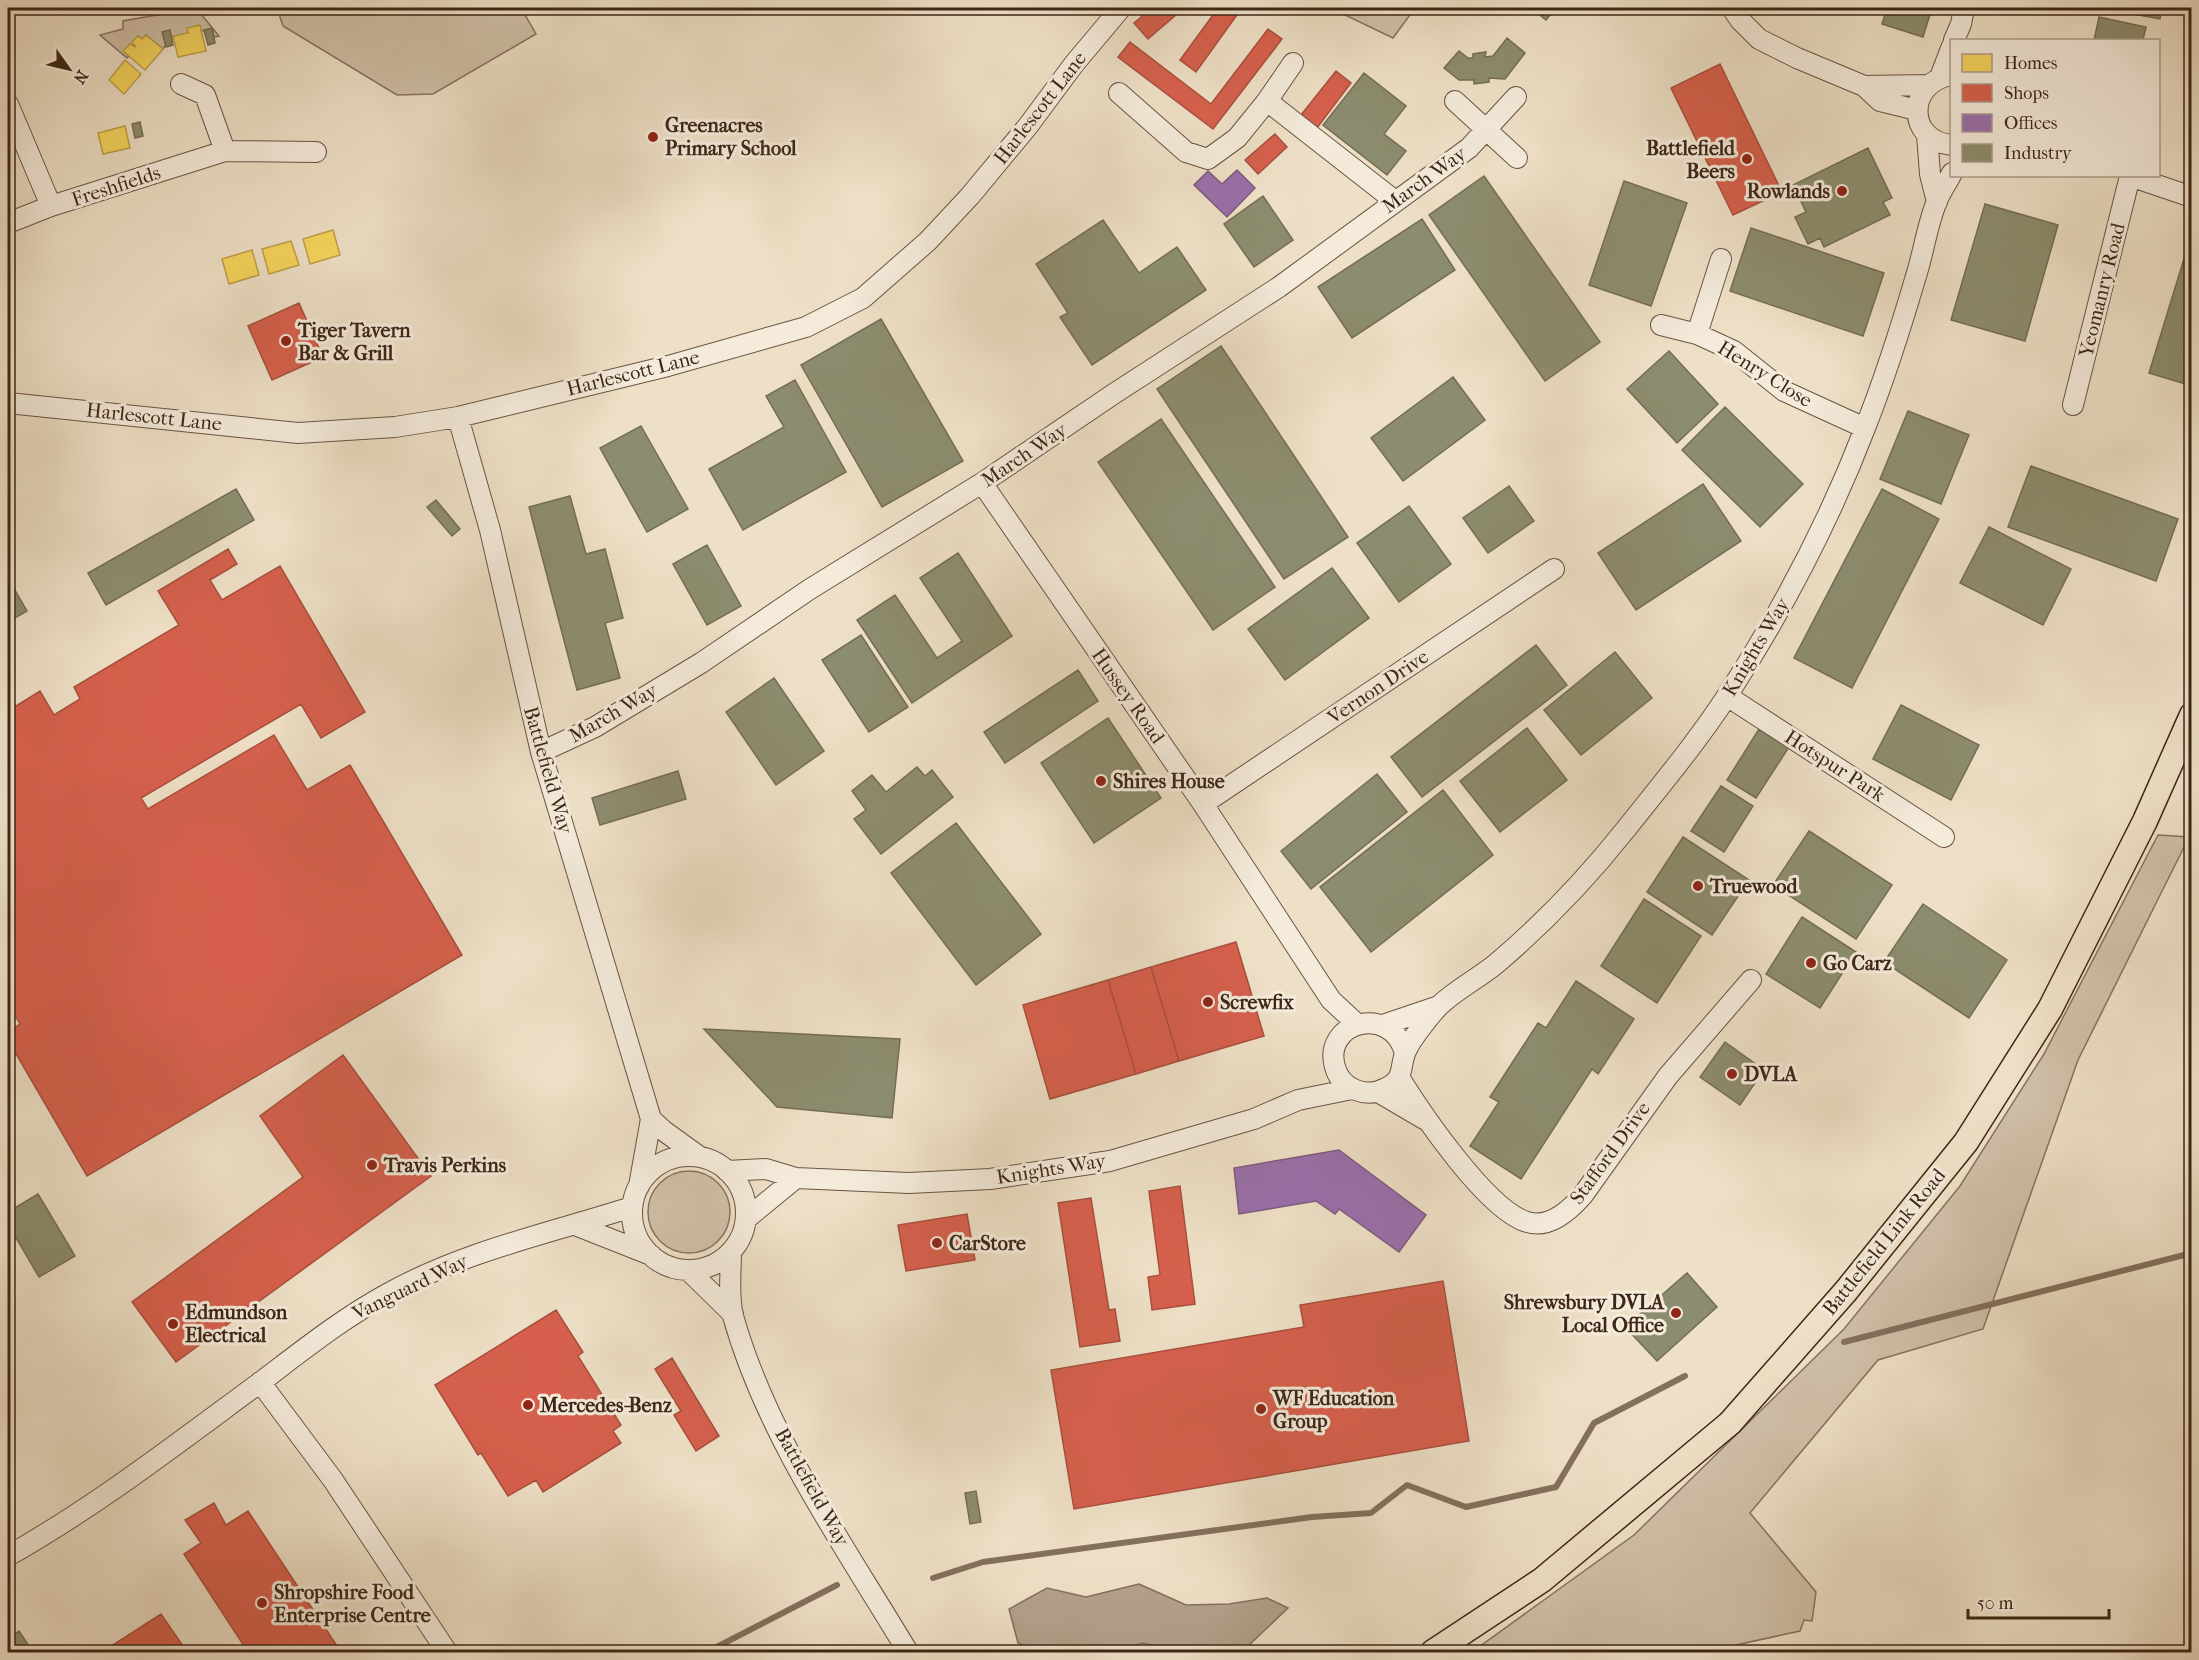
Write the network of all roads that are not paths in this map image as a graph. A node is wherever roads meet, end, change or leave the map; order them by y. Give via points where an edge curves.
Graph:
1 (1121, 8) edge
2 (1732, 8) edge
3 (1950, 52) edge
4 (1293, 63) dead end
5 (1940, 79) edge
6 (181, 84) dead end
7 (1864, 86) junction
8 (1119, 93) dead end
9 (1516, 97) dead end
10 (1267, 101) junction
11 (1455, 101) dead end
12 (8, 104) edge
13 (1917, 110) junction
14 (1488, 129) junction
15 (1927, 135) junction
16 (1950, 144) edge
17 (225, 151) junction
18 (316, 152) dead end
19 (1517, 158) dead end
20 (1950, 177) edge
21 (2130, 177) edge
22 (2133, 177) edge
23 (2192, 197) edge
24 (1395, 201) junction
25 (1937, 202) junction
26 (51, 206) junction
27 (8, 223) edge
28 (1721, 260) dead end
29 (1661, 325) dead end
30 (1697, 334) junction
31 (8, 403) edge
32 (2073, 405) dead end
33 (458, 417) junction
34 (1865, 428) junction
35 (982, 483) junction
36 (1554, 570) dead end
37 (1727, 696) junction
38 (2192, 715) edge
39 (541, 752) junction
40 (1203, 804) junction
41 (1944, 837) dead end
42 (1751, 980) dead end
43 (1331, 1000) junction
44 (1439, 1006) junction
45 (1357, 1024) junction
46 (1383, 1025) junction
47 (1335, 1047) junction
48 (1405, 1053) junction
49 (1335, 1068) junction
50 (1399, 1077) junction
51 (1352, 1089) junction
52 (1378, 1092) junction
53 (1298, 1100) junction
54 (651, 1119) junction
55 (1426, 1120) junction
56 (700, 1157) junction
57 (727, 1171) junction
58 (796, 1178) junction
59 (639, 1186) junction
60 (632, 1207) junction
61 (746, 1219) junction
62 (575, 1225) junction
63 (731, 1252) junction
64 (651, 1256) junction
65 (688, 1270) junction
66 (733, 1314) junction
67 (260, 1382) junction
68 (8, 1556) edge
69 (447, 1653) edge
70 (908, 1653) edge
71 (1433, 1653) edge

1 - 33 street, Harlescott Lane via 970,196 928,241 863,298 806,327 668,366
2 - 7 street via 1760,39
3 - 5 street
4 - 10 street
5 - 7 street
5 - 13 street via 1919,98
6 - 17 street via 209,88
7 - 13 street via 1880,101
8 - 10 street via 1186,152 1208,159 1237,138
9 - 14 street, March Way
10 - 24 street
11 - 14 street
12 - 26 street
13 - 15 street
14 - 19 street
14 - 24 street, March Way
15 - 16 street
15 - 25 street
17 - 18 street, Freshfields
17 - 26 street, Freshfields
20 - 25 street, Knights Way
21 - 32 street, Yeomanry Road
22 - 23 street, Yeomanry Road
24 - 35 street, March Way via 1287,282
25 - 34 street, Knights Way
26 - 27 street, Freshfields
28 - 30 street, Henry Close
29 - 30 street, Henry Close
30 - 34 street, Henry Close via 1746,358 1784,391
31 - 33 street, Harlescott Lane via 298,434 395,427
33 - 39 street, Battlefield Way via 490,530
34 - 37 street, Knights Way via 1831,510 1792,588
35 - 39 street, March Way via 810,589 701,663 595,727
35 - 40 street, Hussey Road
36 - 40 street, Vernon Drive
37 - 41 street, Hotspur Park
37 - 44 street, Knights Way via 1667,778 1581,881 1496,964
38 - 71 main road, Battlefield Link Road via 2145,821 2050,1009 1966,1142 1846,1291 1730,1423 1542,1580
39 - 54 street, Battlefield Way
40 - 43 street, Hussey Road
42 - 55 street, Stafford Drive via 1668,1076 1583,1195 1553,1219 1528,1223 1511,1214
43 - 45 street, Hussey Road
43 - 47 street, Hussey Road
44 - 46 street, Knights Way
44 - 48 street, Knights Way
45 - 46 street, Knights Way
45 - 47 street via 1341,1036
46 - 48 street via 1395,1032
47 - 49 street
48 - 50 street, Knights Way
49 - 51 street
49 - 53 street, Knights Way
50 - 52 street
50 - 55 street, Stafford Drive
51 - 52 street, Knights Way
51 - 53 street, Knights Way
52 - 55 street, Stafford Drive
53 - 58 street, Knights Way via 1254,1119 1110,1161 990,1179 909,1183
54 - 56 street
54 - 59 street, Battlefield Way
56 - 57 street
56 - 59 street, Battlefield Way via 664,1161
57 - 58 street, Knights Way via 766,1169
57 - 61 street via 745,1202
58 - 61 street
59 - 60 street, Battlefield Way
60 - 62 street, Vanguard Way
60 - 64 street, Battlefield Way via 636,1234
61 - 63 street, Battlefield Way
62 - 64 street
62 - 67 street, Vanguard Way via 441,1267 341,1322
63 - 65 street via 704,1268
63 - 66 street, Battlefield Way
64 - 65 street, Battlefield Way via 668,1266
65 - 66 street, Battlefield Way
66 - 70 street, Battlefield Way via 761,1390 797,1467
67 - 68 street, Vanguard Way via 86,1510
67 - 69 street via 333,1480

